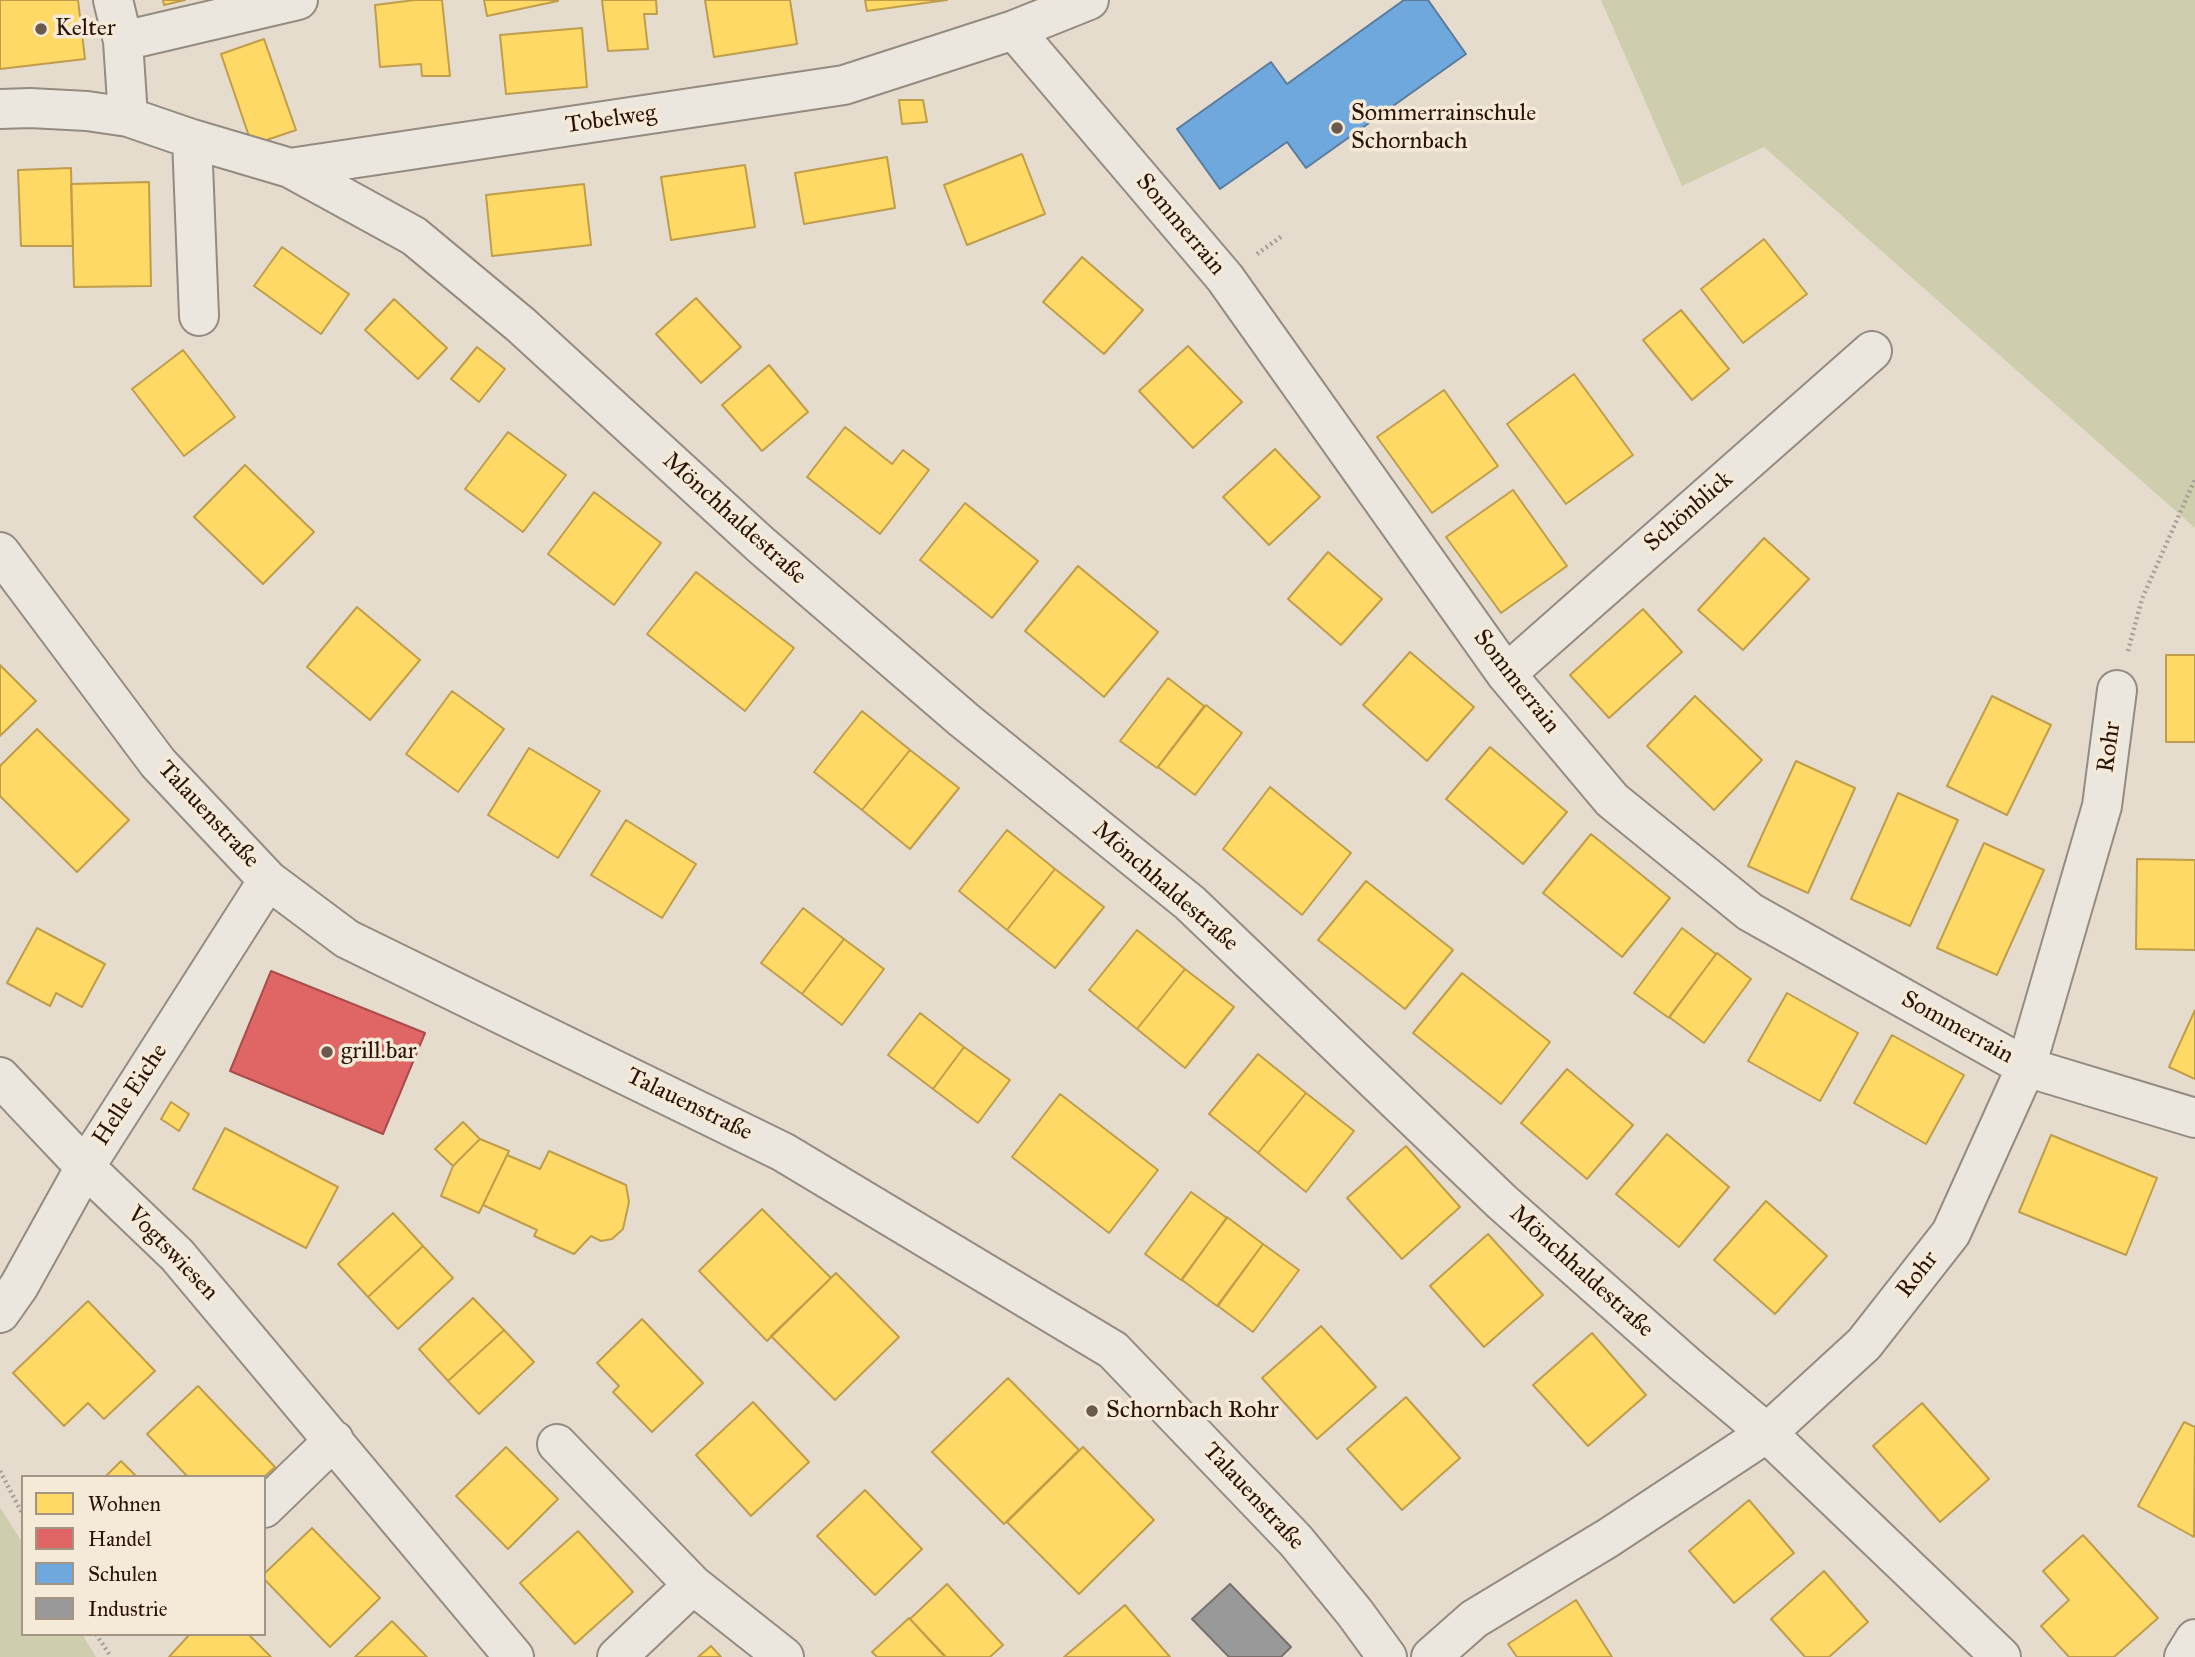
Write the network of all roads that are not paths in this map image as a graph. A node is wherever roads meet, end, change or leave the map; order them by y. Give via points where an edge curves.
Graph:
1 (113, 0) edge
2 (298, 0) edge
3 (1089, 0) edge
4 (1014, 30) junction
5 (123, 41) junction
6 (0, 109) edge
7 (128, 117) junction
8 (192, 139) junction
9 (290, 167) junction
10 (200, 316) dead end
11 (1872, 351) dead end
12 (0, 552) edge
13 (1506, 674) junction
14 (2118, 690) road end
15 (268, 880) junction
16 (2026, 1067) junction
17 (0, 1076) edge
18 (2195, 1118) edge
19 (85, 1167) junction
20 (0, 1313) edge
21 (1767, 1433) junction
22 (334, 1440) junction
23 (557, 1444) dead end
24 (266, 1506) edge
25 (693, 1585) junction
26 (2195, 1639) edge
27 (514, 1657) edge
28 (617, 1657) edge
29 (784, 1657) edge
30 (1387, 1657) edge
31 (1431, 1657) edge
32 (2001, 1657) edge
33 (2184, 1657) edge

1 - 5 street
2 - 5 street
3 - 4 street, Tobelweg
4 - 9 street, Tobelweg via 844,85
4 - 13 street, Sommerrain via 1225,278
5 - 7 street
6 - 7 street, Tobelweg
7 - 8 street, Tobelweg
8 - 9 street, Tobelweg
8 - 10 street
9 - 21 street, Mönchhaldestraße via 414,236 521,325 761,545 964,720 1190,903 1502,1202
11 - 13 street, Schönblick
12 - 15 street, Talauenstraße via 158,763
13 - 16 street, Sommerrain via 1612,800 1750,912
14 - 16 street, Rohr via 2102,806
15 - 19 street, Helle Eiche
15 - 30 street, Talauenstraße via 347,939 783,1152 1113,1350 1296,1541
16 - 18 street, Sommerrain
16 - 21 street, Rohr via 1951,1233 1864,1343
17 - 19 street, Vogtswiesen
19 - 20 street, Helle Eiche
19 - 22 street, Vogtswiesen via 177,1255
21 - 31 street, Rohr via 1474,1619
21 - 32 street, Mönchhaldestraße
22 - 24 street
22 - 27 street, Vogtswiesen
23 - 25 street
25 - 28 street
25 - 29 street
26 - 33 street

